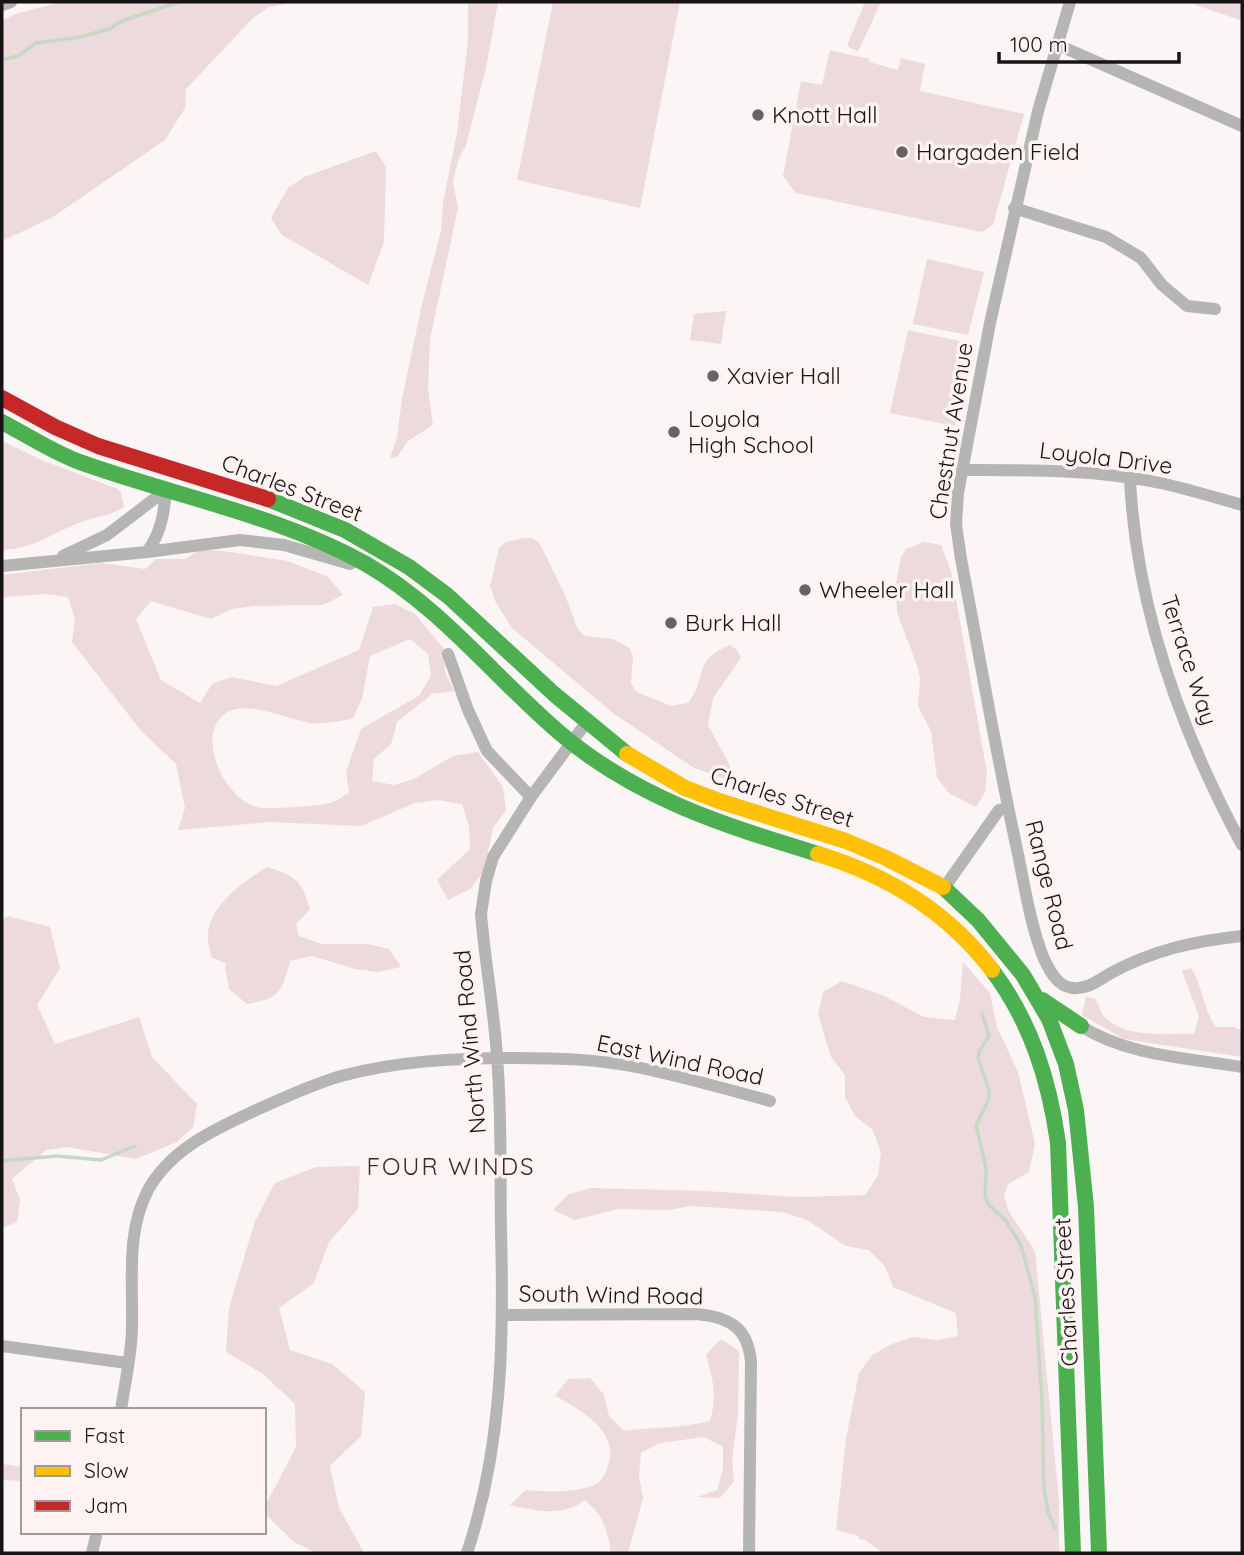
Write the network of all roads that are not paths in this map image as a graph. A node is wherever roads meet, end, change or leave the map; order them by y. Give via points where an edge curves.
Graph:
1 (11, 2) edge
2 (1070, 2) edge
3 (2, 5) edge
4 (1058, 45) junction
5 (1242, 126) edge
6 (1014, 208) junction
7 (1215, 309) dead end
8 (2, 398) edge
9 (2, 422) edge
10 (962, 470) junction
11 (1130, 478) junction
12 (166, 491) junction
13 (1242, 505) edge
14 (147, 552) junction
15 (45, 563) junction
16 (2, 566) edge
17 (380, 574) junction
18 (448, 654) dead end
19 (586, 723) junction
20 (572, 743) junction
21 (531, 797) junction
22 (1008, 808) junction
23 (1242, 845) edge
24 (800, 849) junction
25 (944, 888) junction
26 (1242, 936) edge
27 (1011, 994) junction
28 (1038, 998) junction
29 (1081, 1026) junction
30 (1056, 1032) junction
31 (498, 1058) junction
32 (1242, 1067) edge
33 (769, 1101) dead end
34 (504, 1315) junction
35 (2, 1346) edge
36 (127, 1363) junction
37 (121, 1408) edge
38 (97, 1534) edge
39 (92, 1553) edge
40 (467, 1553) edge
41 (749, 1553) edge
42 (1073, 1553) edge
43 (1099, 1553) edge

1 - 3 street
2 - 4 street, Chestnut Avenue
4 - 5 street
4 - 6 street, Chestnut Avenue
6 - 7 street via 1120,244 1141,258 1162,285 1187,306
6 - 10 street, Chestnut Avenue
8 - 19 main road, Charles Street via 75,437 292,507 371,543 415,571 482,625
9 - 12 main road, Charles Street via 75,460
10 - 11 street, Loyola Drive via 1041,470
10 - 22 street, Chestnut Avenue via 956,537
11 - 13 street, Loyola Drive
11 - 23 street, Terrace Way via 1138,562 1172,688 1200,761
12 - 14 street via 157,538
12 - 15 street via 107,535
12 - 17 main road, Charles Street via 308,536
14 - 15 street
14 - 17 street via 240,540 285,545
15 - 16 street
17 - 20 main road, Charles Street via 458,634
18 - 21 street via 487,751
19 - 20 street, North Wind Road
19 - 25 main road, Charles Street via 622,752 688,790 876,852
20 - 21 street, North Wind Road
20 - 24 main road, Charles Street via 666,802
21 - 31 street, North Wind Road via 493,857 482,906
22 - 25 street via 999,810
22 - 26 street, Range Road via 1036,933 1056,981 1072,988 1093,984 1159,951
24 - 25 main road via 833,848 925,890
24 - 27 main road, Charles Street via 839,860 918,900 977,951
25 - 27 main road via 947,904 984,941
25 - 28 main road, Charles Street via 1002,946
27 - 42 main road, Charles Street via 1040,1057 1057,1126
28 - 29 main road
28 - 30 main road, Charles Street
29 - 30 main road
29 - 32 street via 1128,1048
30 - 43 main road, Charles Street via 1074,1093 1083,1161
31 - 33 street, East Wind Road via 567,1058 629,1066
31 - 34 street, North Wind Road
31 - 36 street, East Wind Road via 420,1062 343,1076 305,1088 211,1131 174,1158 140,1207 131,1266 132,1328
34 - 40 street, North Wind Road via 495,1438
34 - 41 street, South Wind Road via 696,1314 743,1332 751,1362
35 - 36 street
36 - 37 street, East Wind Road
38 - 39 street

